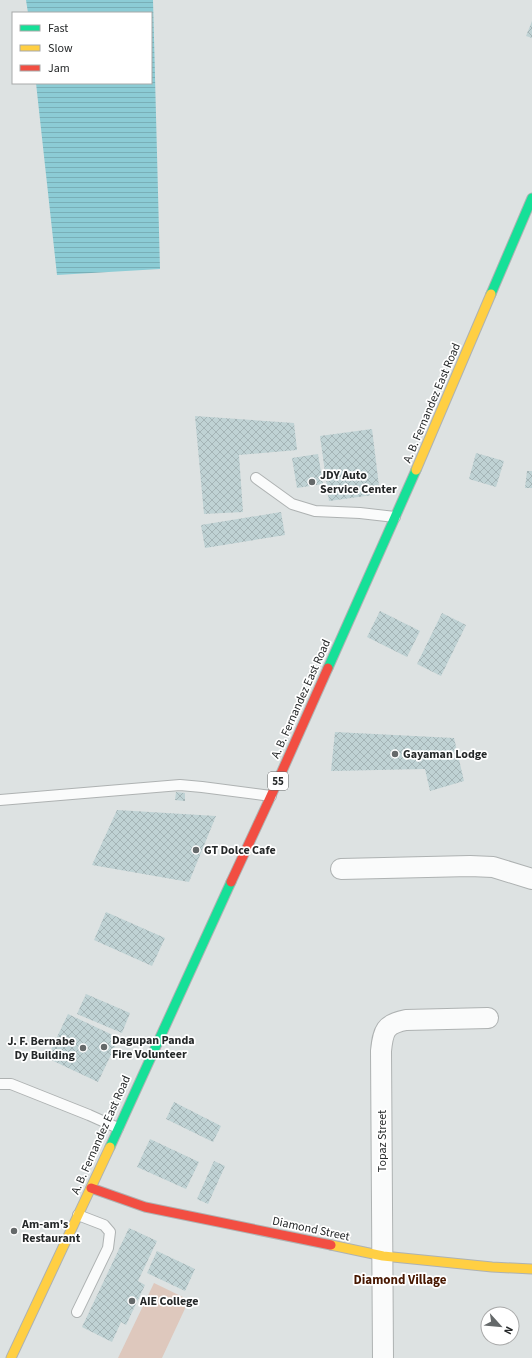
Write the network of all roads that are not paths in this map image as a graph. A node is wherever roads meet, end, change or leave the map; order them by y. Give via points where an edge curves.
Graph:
1 (532, 198) edge
2 (256, 478) dead end
3 (395, 517) junction
4 (272, 796) junction
5 (0, 800) edge
6 (341, 869) dead end
7 (532, 879) edge
8 (488, 1018) dead end
9 (0, 1084) edge
10 (118, 1128) junction
11 (91, 1188) junction
12 (78, 1215) junction
13 (383, 1256) junction
14 (532, 1269) edge
15 (77, 1312) dead end
16 (11, 1358) edge
17 (383, 1358) edge

1 - 3 main road, A. B. Fernandez East Road / 55
2 - 3 lane via 292,504 315,511
3 - 4 main road, A. B. Fernandez East Road / 55
4 - 5 lane via 180,785
4 - 10 main road, A. B. Fernandez East Road / 55
6 - 7 street via 493,867
8 - 13 street, Topaz Street via 406,1020 395,1022 386,1028 381,1051
9 - 10 lane via 11,1084
10 - 11 main road, A. B. Fernandez East Road / 55
11 - 12 main road, A. B. Fernandez East Road / 55
11 - 13 main road, Diamond Street via 145,1207
12 - 15 lane via 104,1225 110,1232 108,1248
12 - 16 main road, A. B. Fernandez East Road / 55
13 - 14 main road, Diamond Street
13 - 17 street, Topaz Street

